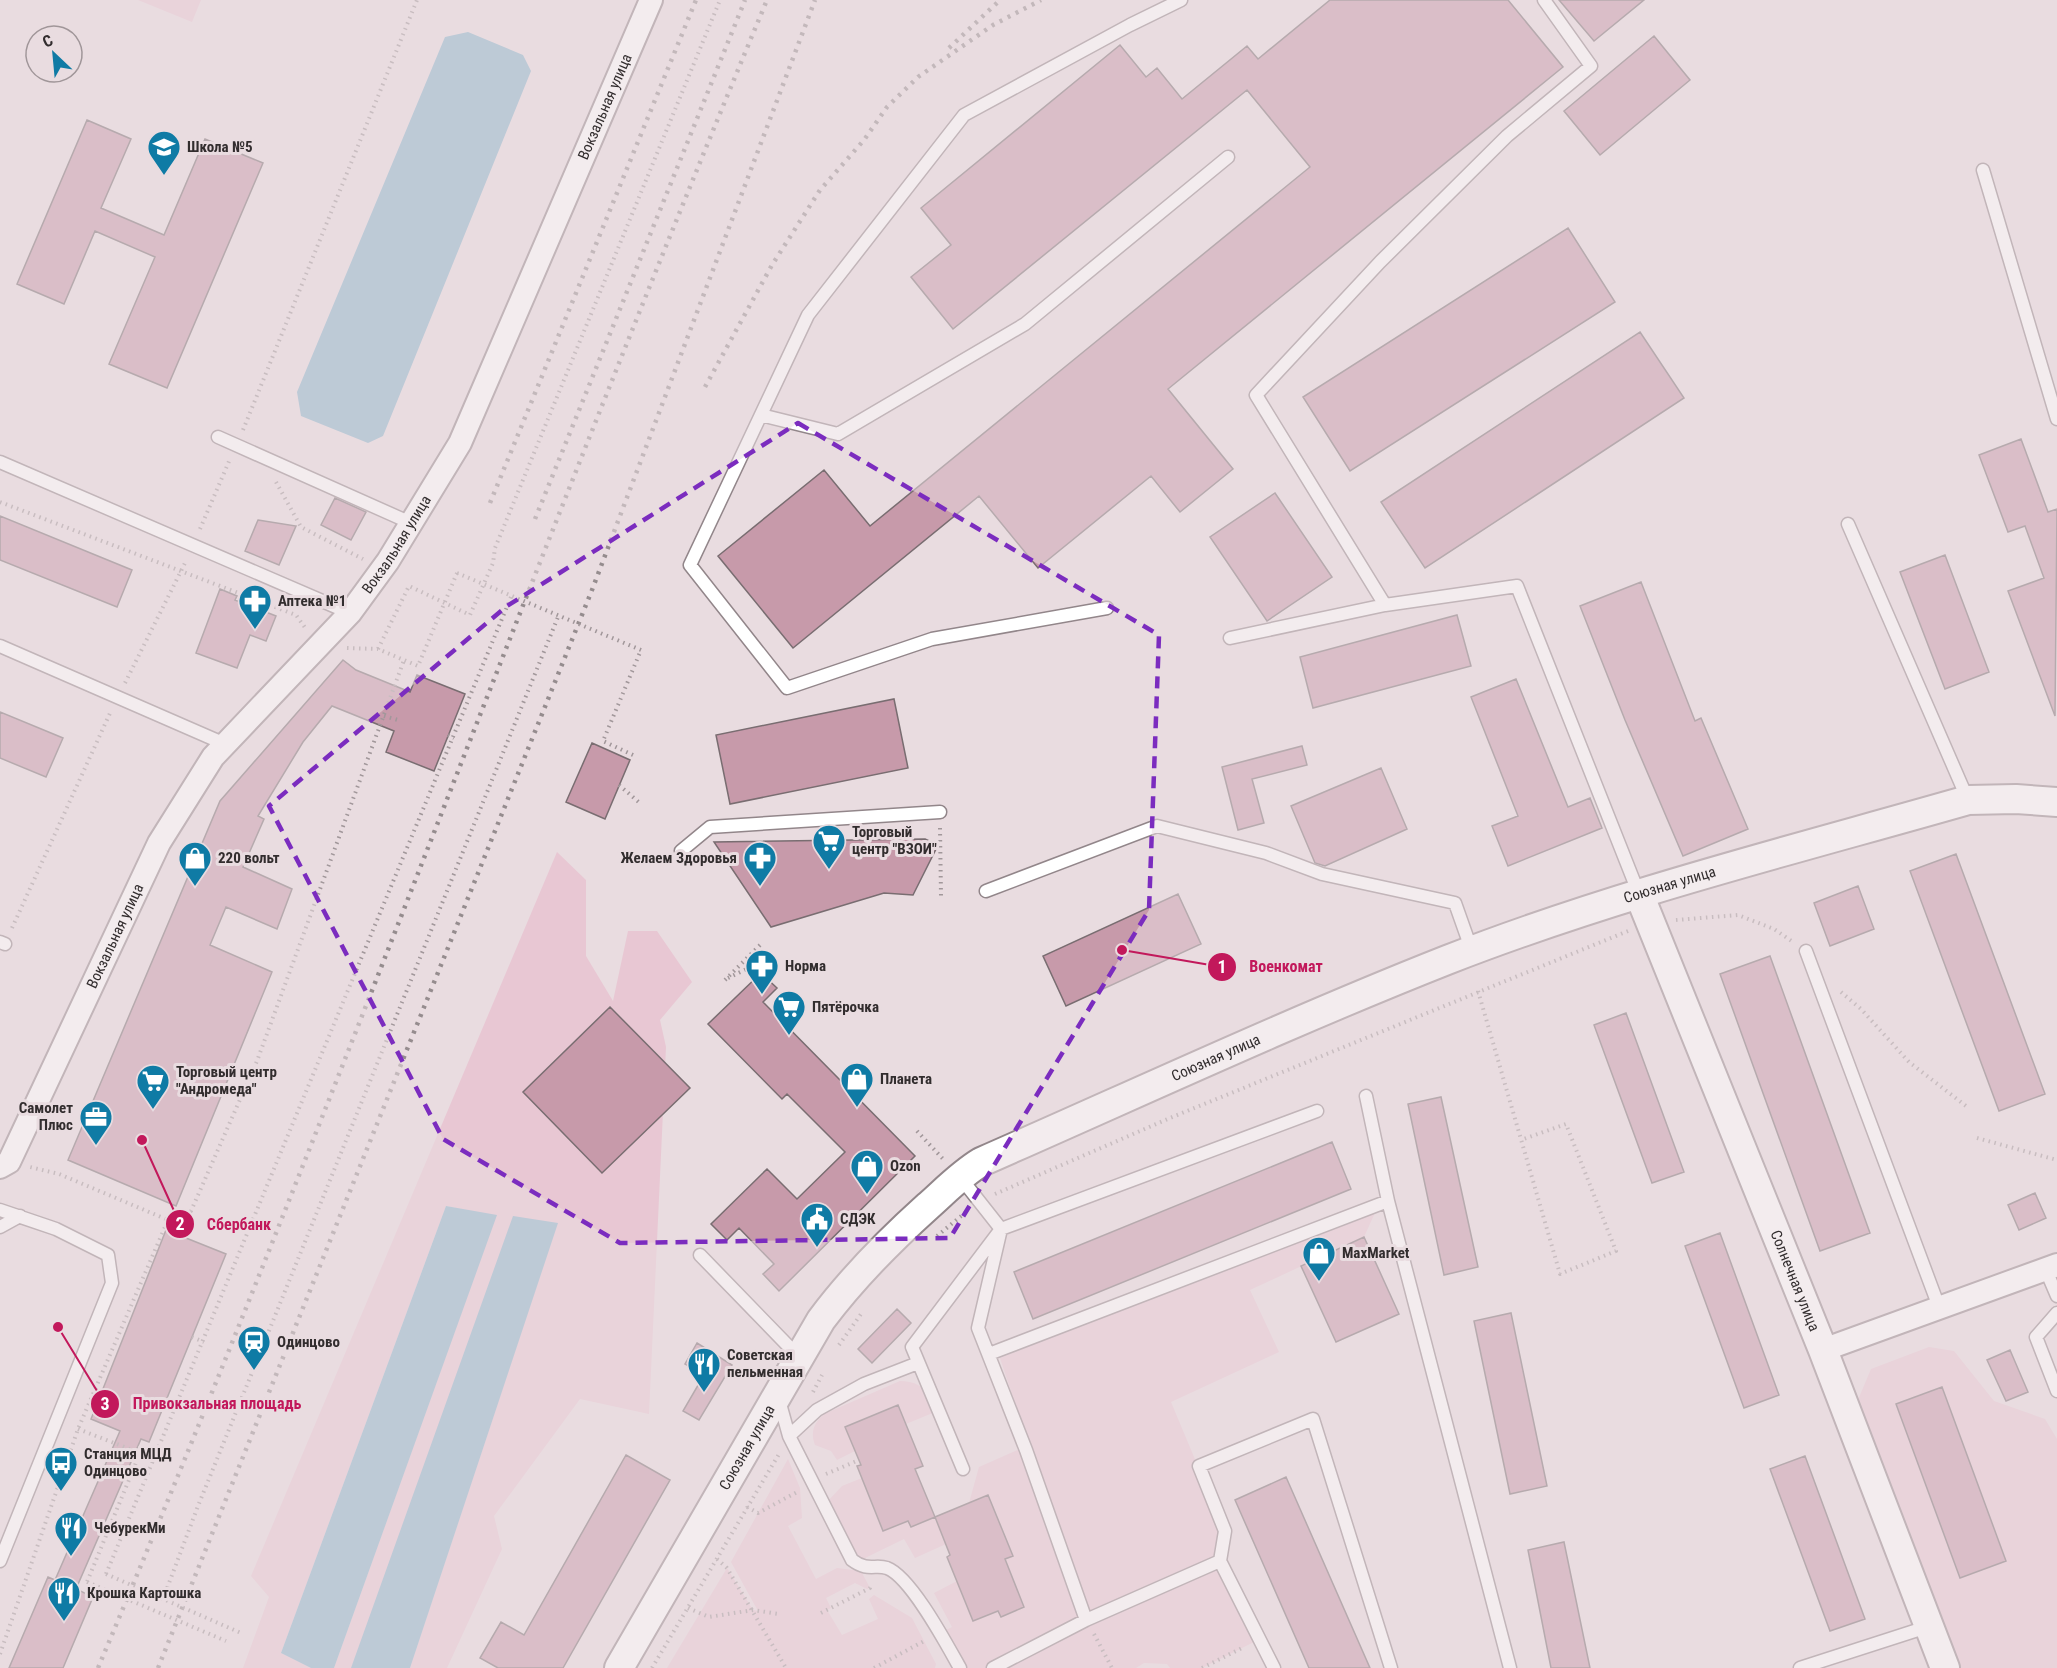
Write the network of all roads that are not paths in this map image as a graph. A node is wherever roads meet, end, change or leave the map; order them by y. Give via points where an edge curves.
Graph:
1 (651, 0) edge
2 (1181, 0) edge
3 (1544, 0) edge
4 (1228, 157) dead end
5 (1983, 170) dead end
6 (761, 415) junction
7 (2057, 419) edge
8 (218, 437) dead end
9 (0, 462) edge
10 (411, 523) junction
11 (1848, 524) dead end
12 (1385, 605) junction
13 (1107, 608) dead end
14 (350, 613) junction
15 (1230, 638) dead end
16 (0, 646) edge
17 (225, 744) junction
18 (1968, 800) junction
19 (2057, 802) edge
20 (940, 812) road end
21 (681, 851) dead end
22 (986, 891) dead end
23 (1639, 894) junction
24 (1472, 951) junction
25 (1806, 951) road end
26 (1366, 1096) dead end
27 (1317, 1111) dead end
28 (0, 1167) edge
29 (953, 1169) junction
30 (1388, 1201) junction
31 (0, 1210) edge
32 (20, 1216) junction
33 (0, 1227) edge
34 (1001, 1229) junction
35 (700, 1256) dead end
36 (2051, 1267) edge
37 (2057, 1296) edge
38 (1939, 1307) junction
39 (2057, 1313) edge
40 (1823, 1350) junction
41 (989, 1354) junction
42 (798, 1356) junction
43 (918, 1363) junction
44 (2057, 1391) edge
45 (777, 1393) junction
46 (789, 1436) junction
47 (963, 1469) dead end
48 (0, 1561) edge
49 (1220, 1561) junction
50 (1086, 1620) junction
51 (1927, 1627) junction
52 (619, 1668) edge
53 (960, 1668) edge
54 (993, 1668) edge
55 (1274, 1668) edge
56 (1391, 1668) edge
57 (1510, 1668) edge
58 (1800, 1668) edge
59 (1945, 1668) edge

1 - 10 street, Вокзальная улица via 460,443
2 - 6 lane via 964,115 808,315
3 - 12 lane via 1591,66 1507,136 1380,262 1256,395
4 - 6 lane via 1025,324 838,434
5 - 7 lane
6 - 13 lane via 690,565 787,688 932,639
8 - 10 lane
9 - 14 lane
10 - 14 street, Вокзальная улица
11 - 18 lane
12 - 15 lane
12 - 23 lane via 1517,586
14 - 17 street, Вокзальная улица
16 - 17 lane
17 - 28 street, Вокзальная улица via 159,843 9,1162
18 - 19 street, Союзная улица
18 - 23 street, Союзная улица
20 - 21 lane via 710,827
22 - 24 lane via 1157,826 1266,853 1322,874 1455,903
23 - 24 street, Союзная улица
23 - 40 street, Солнечная улица
24 - 29 street, Союзная улица via 981,1162
25 - 38 lane
26 - 30 lane
27 - 34 lane
29 - 34 lane
29 - 42 street, Союзная улица via 847,1285
30 - 41 lane
30 - 57 lane
31 - 32 lane
32 - 33 lane
32 - 48 lane via 108,1255 112,1283
34 - 41 lane via 978,1328
34 - 43 lane via 912,1347
35 - 42 lane
36 - 37 lane
36 - 38 street
38 - 40 street
39 - 44 lane via 2036,1337
40 - 51 street, Солнечная улица
41 - 50 lane
42 - 45 street, Союзная улица
43 - 46 lane via 864,1384 817,1410
43 - 47 lane
45 - 46 lane
45 - 52 street, Союзная улица
46 - 53 lane via 852,1560 858,1565 886,1568 914,1592
49 - 50 lane
49 - 55 lane
49 - 56 lane via 1225,1532 1199,1466 1314,1419
50 - 54 lane
51 - 58 lane
51 - 59 street, Солнечная улица

